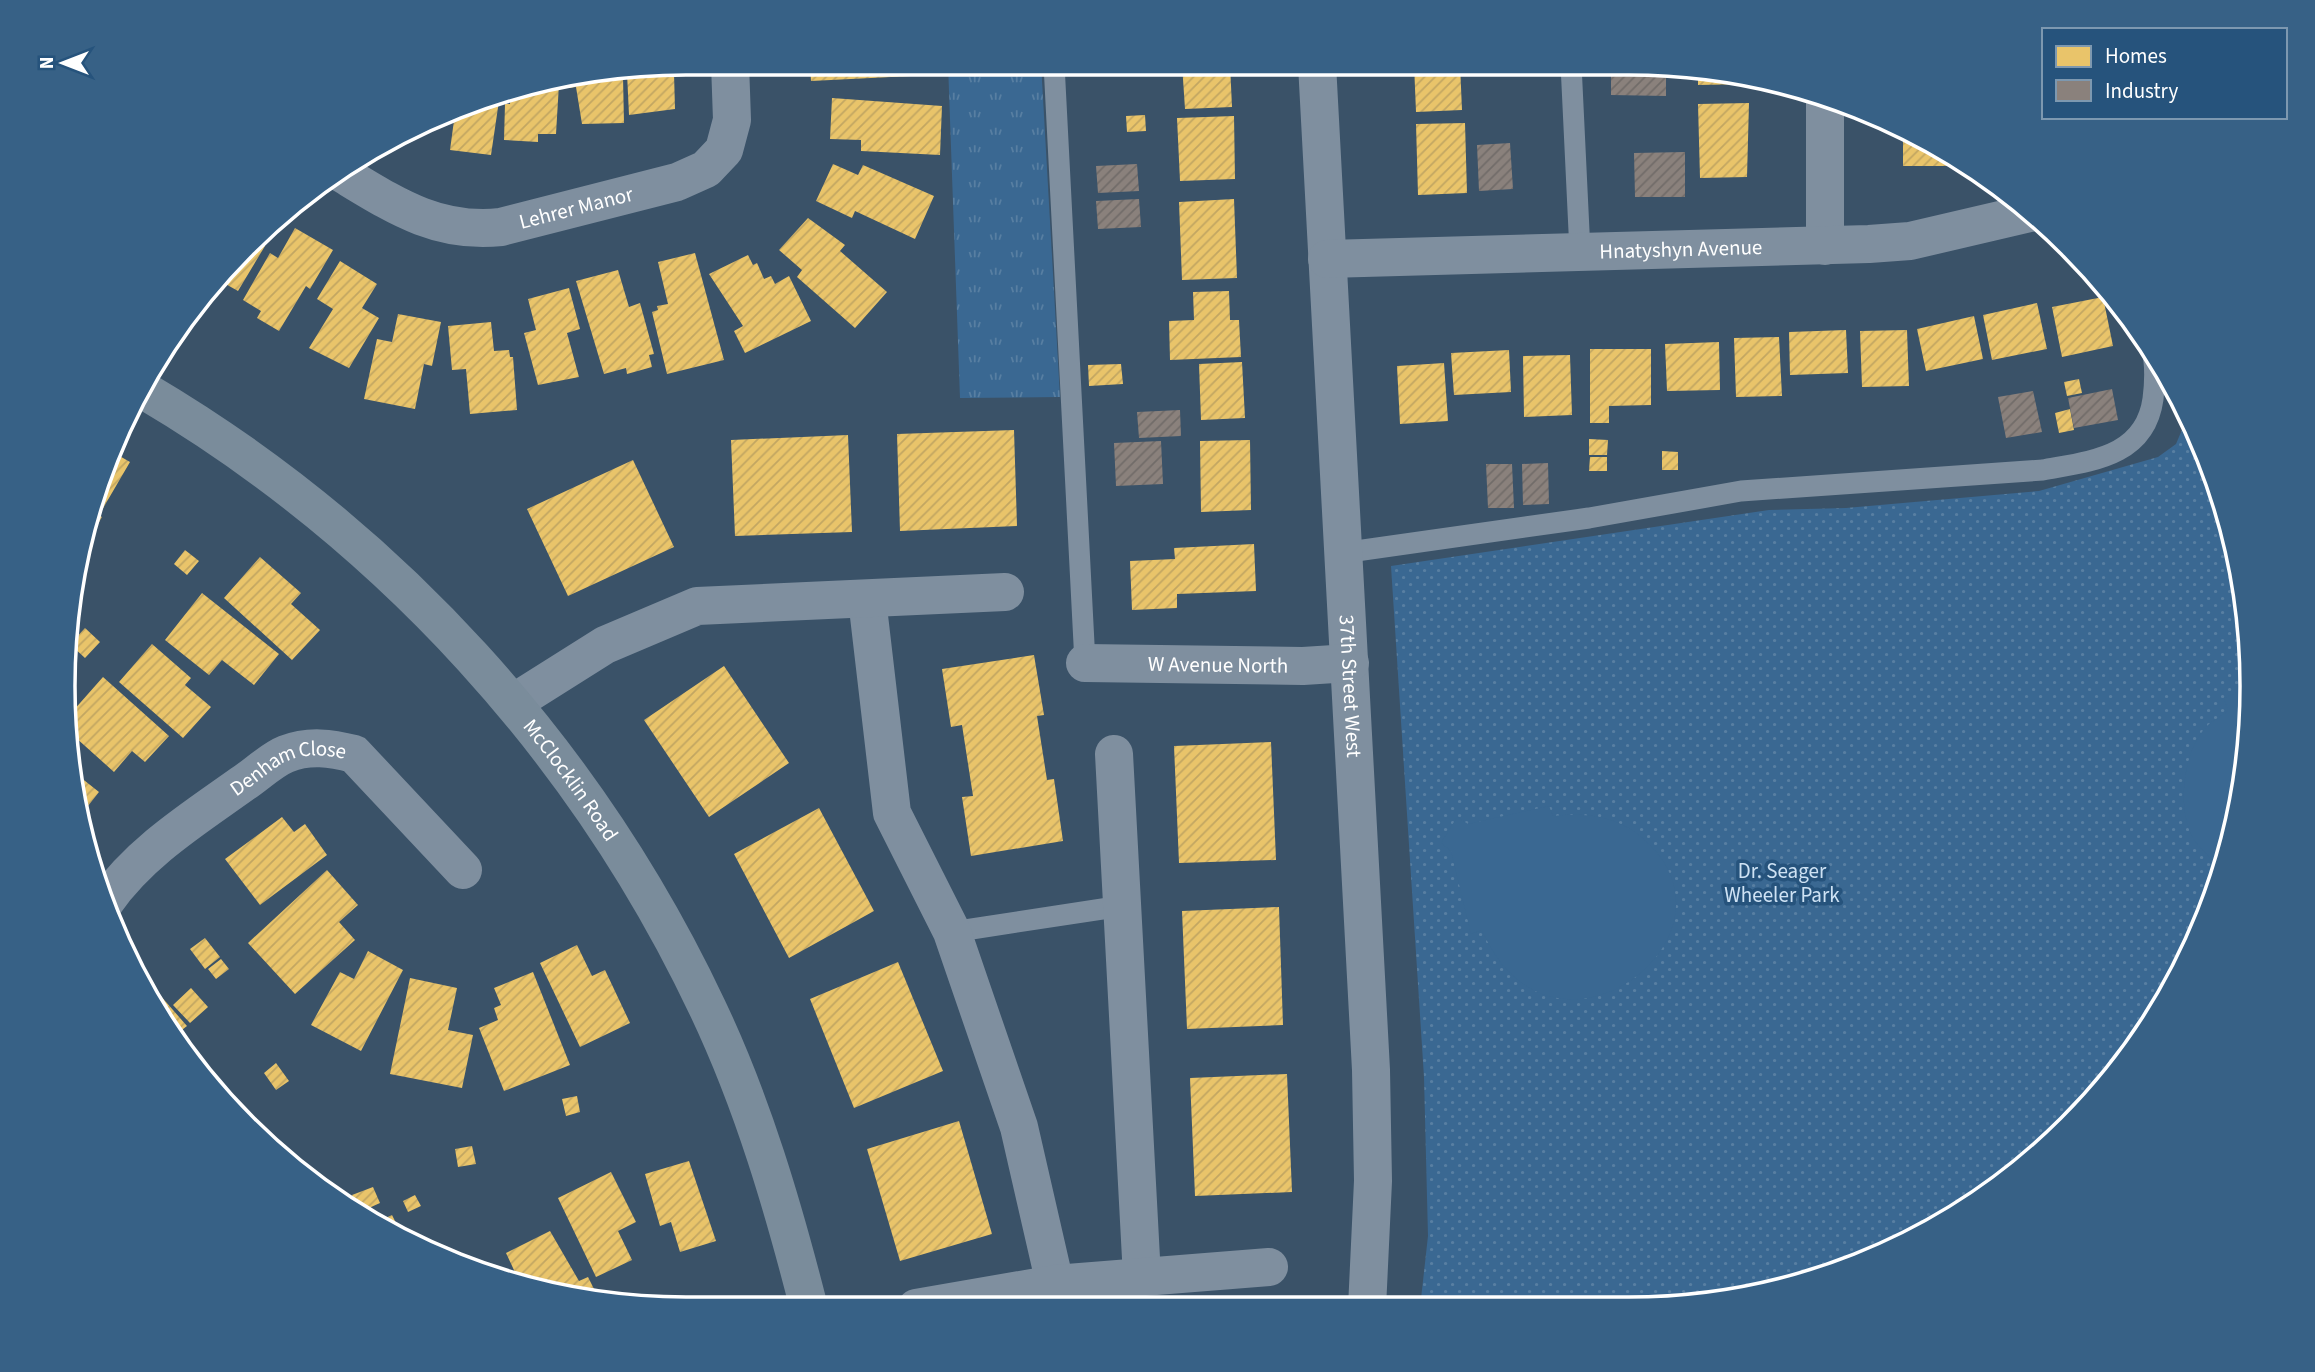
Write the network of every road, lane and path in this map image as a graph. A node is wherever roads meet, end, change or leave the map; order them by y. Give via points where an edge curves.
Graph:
1 (730, 75) edge
2 (1055, 75) edge
3 (1318, 75) edge
4 (1572, 75) edge
5 (1825, 108) edge
6 (348, 177) edge
7 (2018, 216) edge
8 (1825, 246) junction
9 (1580, 252) junction
10 (1327, 259) junction
11 (2154, 375) edge
12 (150, 394) edge
13 (1342, 553) junction
14 (1005, 592) dead end
15 (867, 599) junction
16 (1084, 663) joint
17 (1350, 663) junction
18 (513, 703) junction
19 (1114, 754) dead end
20 (463, 870) dead end
21 (112, 894) edge
22 (1122, 906) junction
23 (952, 932) junction
24 (1269, 1267) dead end
25 (1142, 1277) junction
26 (1055, 1284) junction
27 (806, 1297) edge
28 (980, 1297) edge
29 (1368, 1297) edge

1 - 6 street, Lehrer Manor via 732,120 723,150 706,169 677,182 475,230 448,227
2 - 16 lane
3 - 10 street, 37th Street West
4 - 9 lane
5 - 8 street
7 - 8 street, Hnatyshyn Avenue via 1910,240
8 - 9 street, Hnatyshyn Avenue
9 - 10 street, Hnatyshyn Avenue
10 - 13 street, 37th Street West
11 - 13 lane via 2150,418 2135,440 2109,456 2078,463 2043,470 1741,491
12 - 18 street, McClocklin Road via 250,460 361,546
13 - 17 street, 37th Street West
14 - 15 street
15 - 18 street via 697,606 605,645
15 - 23 street via 892,813
16 - 17 street, W Avenue North
17 - 29 street, 37th Street West via 1371,1070 1373,1181
18 - 27 street, McClocklin Road via 621,853 708,1009 770,1167
19 - 22 street
20 - 21 street, Denham Close via 354,754 332,748 305,749 284,755 182,826 142,859
22 - 23 lane
22 - 25 street
23 - 26 street via 1019,1127
24 - 25 street
25 - 26 street
26 - 28 street

